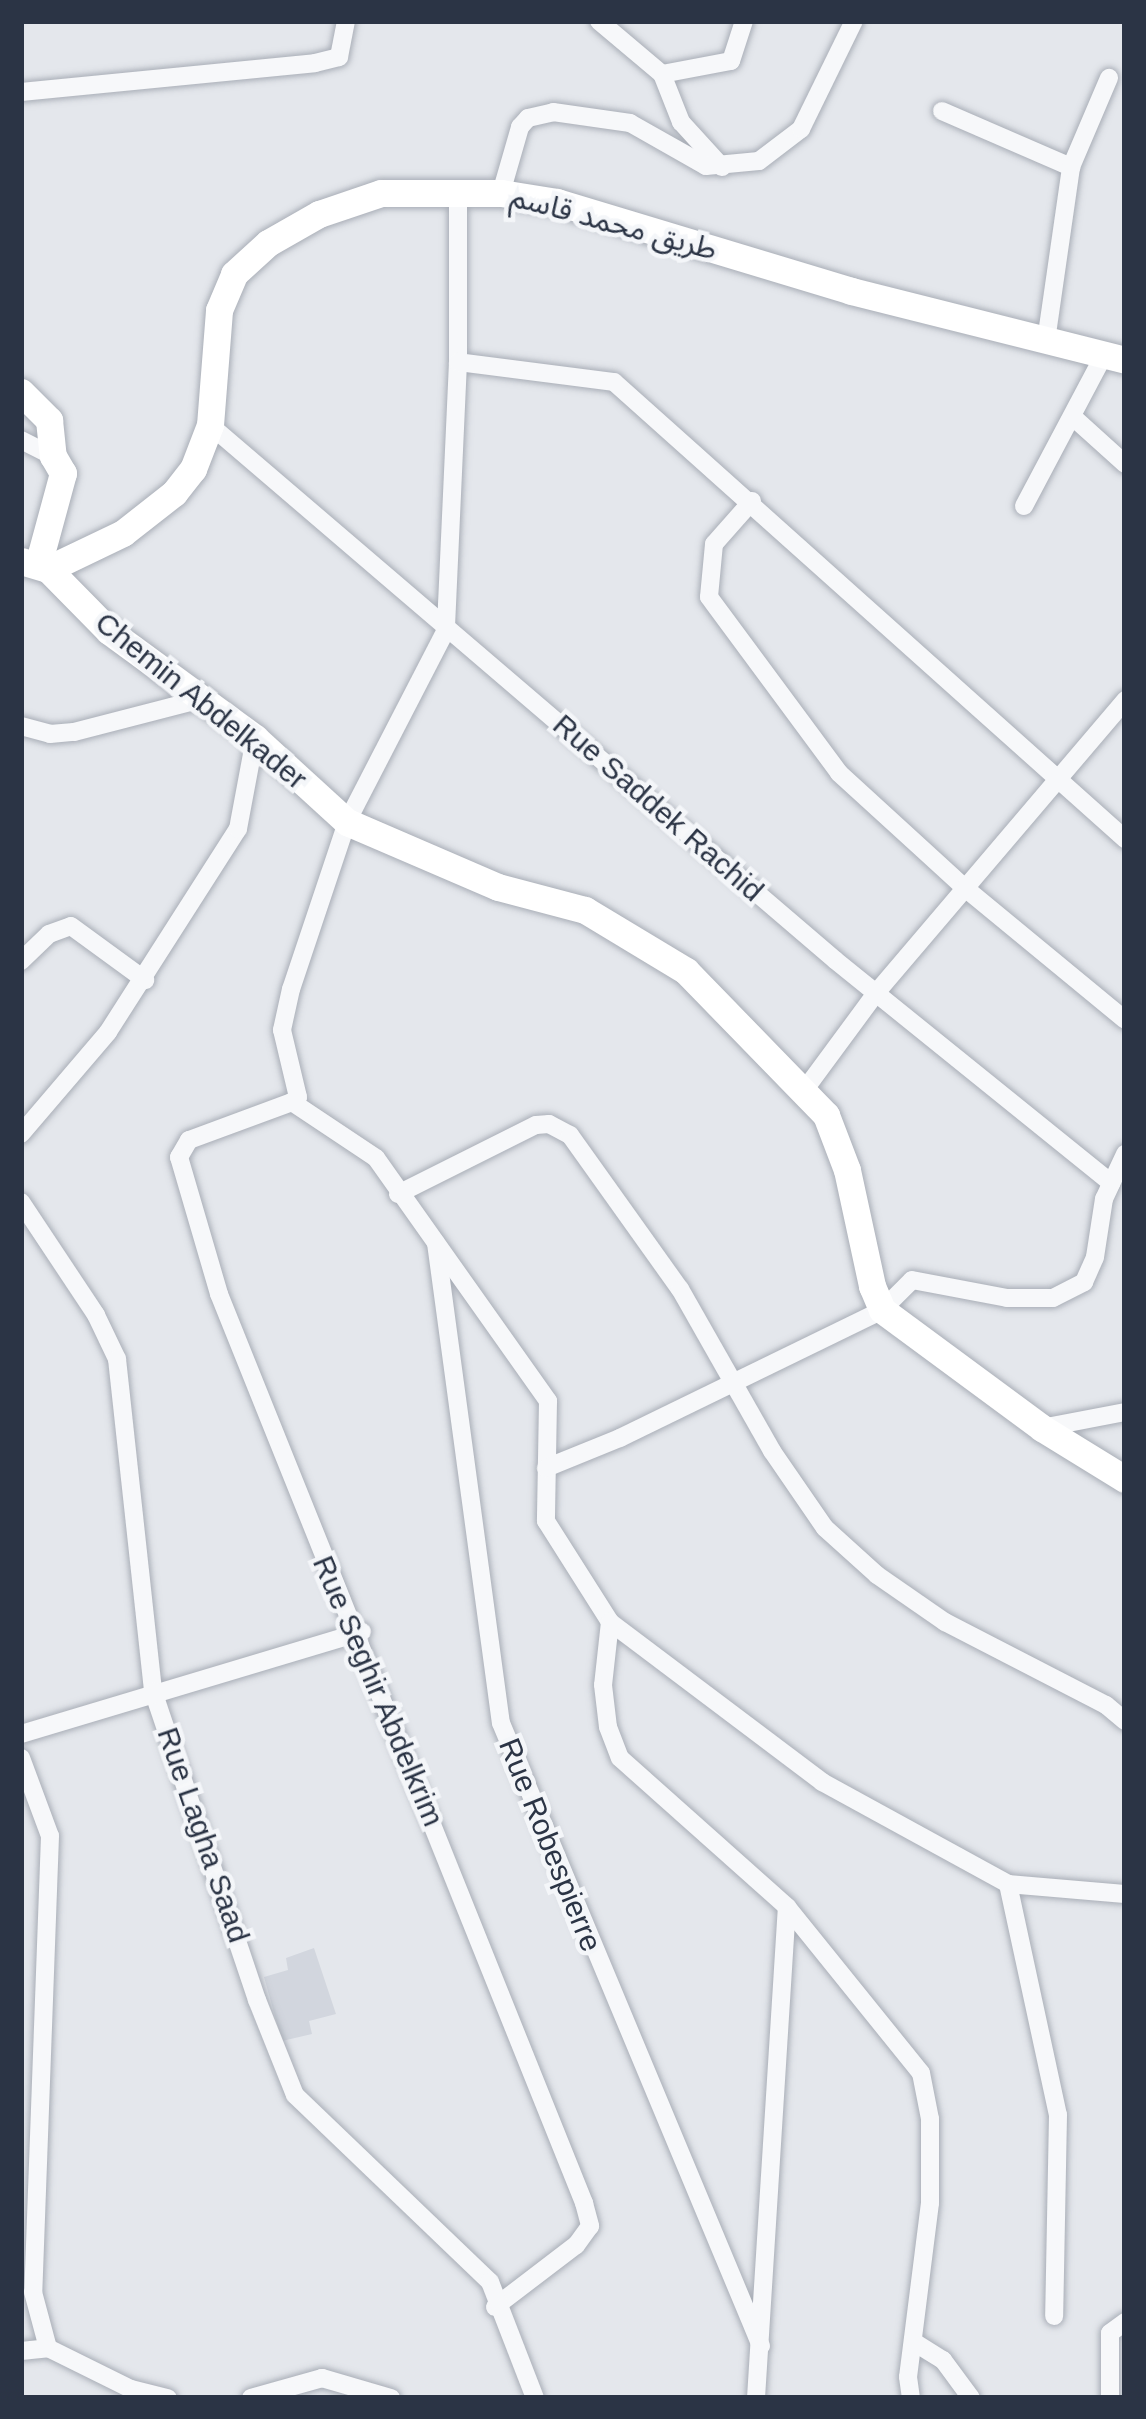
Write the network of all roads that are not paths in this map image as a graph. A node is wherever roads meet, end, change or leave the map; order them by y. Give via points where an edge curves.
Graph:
1 (346, 21) edge
2 (598, 21) edge
3 (744, 21) edge
4 (854, 21) edge
5 (662, 74) junction
6 (1109, 78) dead end
7 (21, 92) edge
8 (942, 111) dead end
9 (722, 167) junction
10 (1071, 167) junction
11 (458, 191) junction
12 (501, 193) junction
13 (1046, 340) junction
14 (1115, 358) edge
15 (458, 362) junction
16 (21, 392) edge
17 (1073, 417) junction
18 (210, 425) junction
19 (21, 440) edge
20 (53, 456) junction
21 (1125, 464) edge
22 (752, 501) junction
23 (1024, 506) dead end
24 (34, 565) edge
25 (446, 630) junction
26 (198, 700) junction
27 (1125, 700) edge
28 (21, 726) edge
29 (256, 737) junction
30 (1057, 778) junction
31 (347, 822) junction
32 (1125, 839) edge
33 (965, 888) junction
34 (21, 962) edge
35 (145, 980) junction
36 (876, 992) junction
37 (1125, 1020) edge
38 (806, 1088) junction
39 (292, 1102) junction
40 (21, 1134) edge
41 (1125, 1154) edge
42 (1112, 1183) junction
43 (398, 1194) junction
44 (21, 1202) edge
45 (436, 1243) junction
46 (882, 1310) junction
47 (734, 1383) junction
48 (1125, 1412) edge
49 (1042, 1429) junction
50 (546, 1468) junction
51 (1125, 1479) edge
52 (610, 1622) junction
53 (357, 1633) junction
54 (153, 1691) junction
55 (1125, 1720) edge
56 (21, 1734) edge
57 (21, 1758) edge
58 (1007, 1884) junction
59 (1125, 1894) edge
60 (787, 1907) junction
61 (495, 2307) junction
62 (1054, 2316) dead end
63 (1125, 2322) edge
64 (916, 2344) junction
65 (760, 2346) junction
66 (48, 2348) junction
67 (21, 2351) edge
68 (168, 2398) edge
69 (251, 2398) edge
70 (391, 2398) edge
71 (535, 2398) edge
72 (755, 2398) edge
73 (911, 2398) edge
74 (971, 2398) edge
75 (1110, 2398) edge

1 - 7 street via 339,57 315,63
2 - 5 street
3 - 5 street via 731,61
4 - 9 street via 801,129 759,161
5 - 9 street via 681,122
6 - 10 street
8 - 10 street
9 - 12 street via 706,166 630,123 553,112 520,127
10 - 13 street
11 - 12 street, طريق محمد قاسم
11 - 15 street
11 - 18 street, طريق محمد قاسم via 349,201 248,259 219,310
12 - 13 street, طريق محمد قاسم
13 - 14 street, طريق محمد قاسم
14 - 17 street
15 - 22 street via 614,382
15 - 25 street
16 - 20 street via 49,420
17 - 21 street
17 - 23 street
18 - 24 street, طريق محمد قاسم via 194,469 149,517
18 - 25 street, Rue Saddek Rachid
19 - 20 street
20 - 24 street via 63,473 59,501
22 - 30 street
22 - 33 street via 714,544 710,597 839,772
24 - 26 street, Chemin Abdelkader
25 - 31 street
25 - 36 street, Rue Saddek Rachid
26 - 28 street via 74,732
26 - 29 street, Chemin Abdelkader
27 - 30 street
29 - 31 street, Chemin Abdelkader
29 - 35 street via 238,829
30 - 32 street
30 - 33 street
31 - 38 street, Chemin Abdelkader via 498,887 585,910 632,936 686,971
31 - 39 street via 282,1030 298,1097
33 - 36 street
33 - 37 street
34 - 35 street via 70,926
35 - 40 street
36 - 38 street
36 - 42 street, Rue Saddek Rachid
38 - 46 street, Chemin Abdelkader via 847,1170
39 - 43 street via 376,1158
39 - 53 street, Rue Seghir Abdelkrim via 189,1140 179,1157 219,1294
41 - 42 street
42 - 46 street via 1084,1282 1053,1298 1007,1298 913,1280
43 - 45 street
43 - 47 street via 523,1130 560,1128 680,1289
44 - 54 street, Rue Lagha Saad via 117,1359
45 - 50 street via 548,1401
45 - 65 street, Rue Robespierre via 501,1723
46 - 47 street
46 - 49 street
47 - 50 street
47 - 55 street via 825,1528 877,1576
48 - 49 street
49 - 51 street
50 - 52 street via 553,1540
52 - 58 street via 822,1782
52 - 60 street via 603,1685 620,1759
53 - 54 street
53 - 61 street, Rue Seghir Abdelkrim via 590,2226
54 - 56 street
54 - 61 street, Rue Lagha Saad via 295,2095 449,2238 490,2282
57 - 66 street via 50,1836 33,2292
58 - 59 street
58 - 62 street via 1058,2115
60 - 64 street via 921,2073 930,2203
60 - 65 street
61 - 71 street, Rue Lagha Saad
63 - 75 street via 1110,2333
64 - 73 street
64 - 74 street via 943,2360
65 - 72 street
66 - 67 street
66 - 68 street
69 - 70 street via 322,2378

